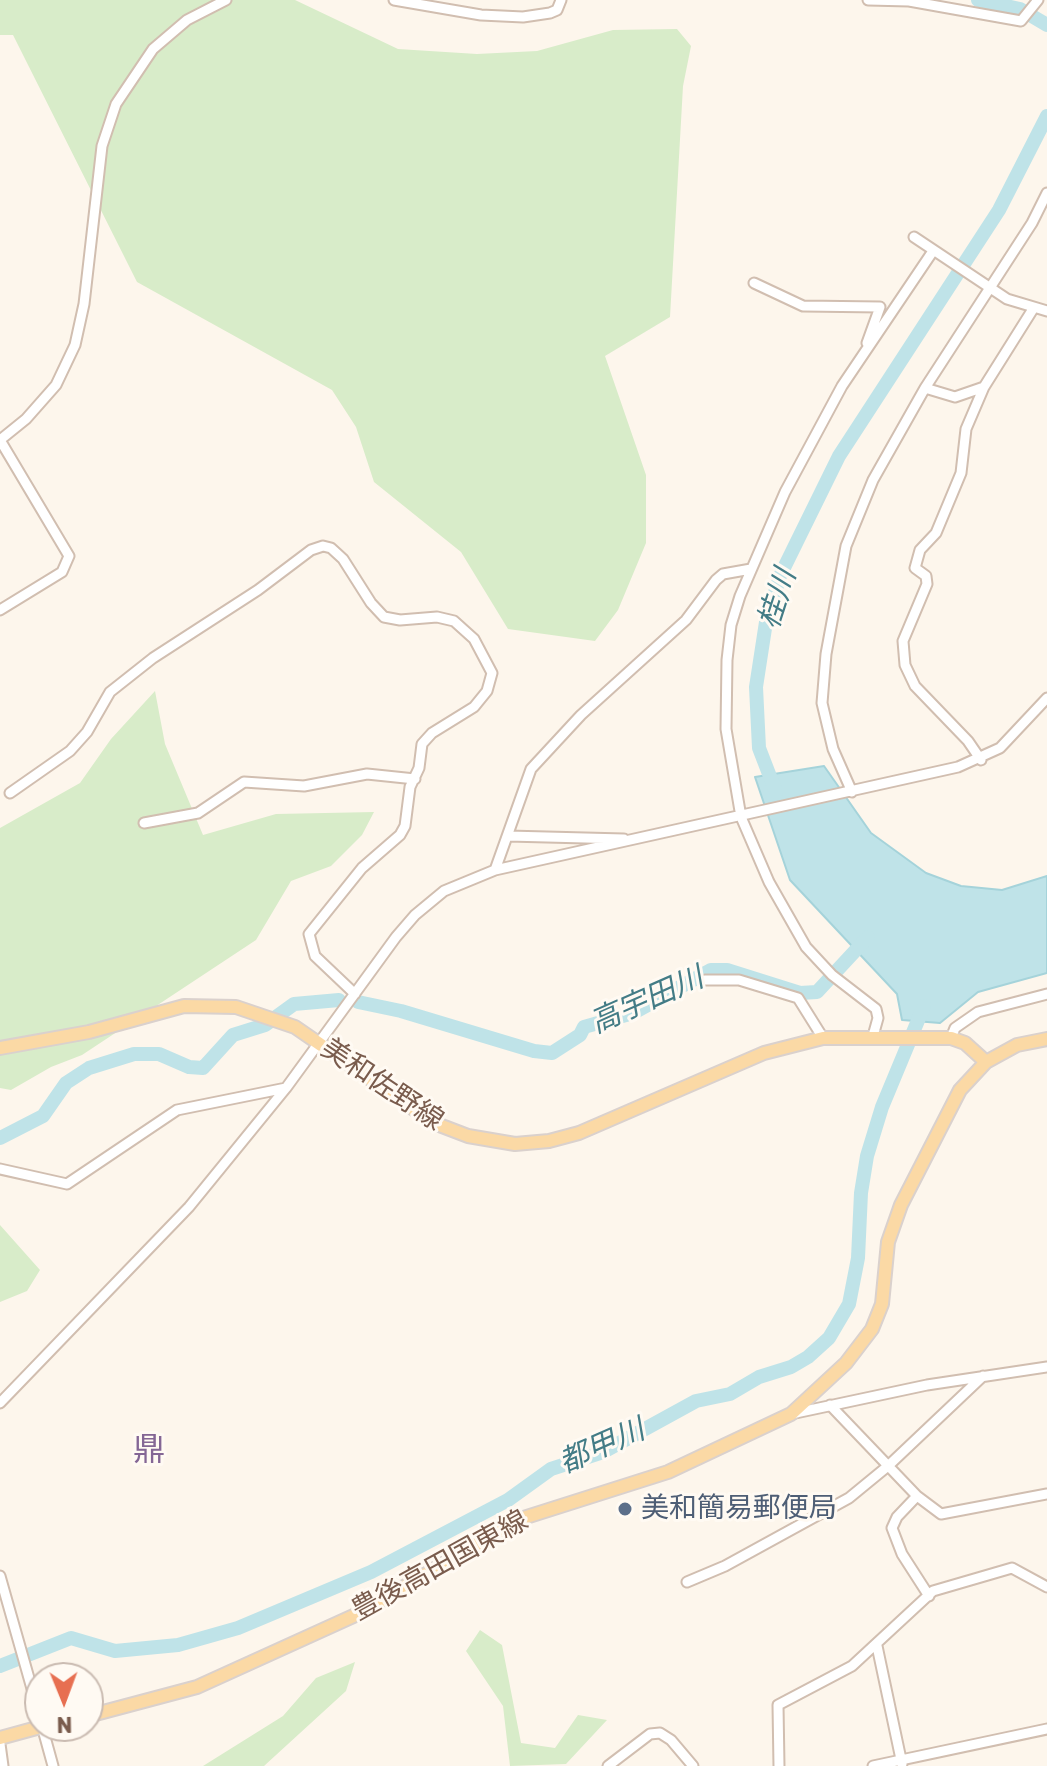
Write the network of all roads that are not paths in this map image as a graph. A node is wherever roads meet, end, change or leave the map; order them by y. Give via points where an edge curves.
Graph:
1 (226, 0) edge
2 (394, 0) edge
3 (561, 0) edge
4 (868, 0) edge
5 (1037, 5) edge
6 (1047, 193) edge
7 (914, 237) dead end
8 (934, 252) junction
9 (754, 283) dead end
10 (989, 287) junction
11 (1033, 309) junction
12 (1047, 311) edge
13 (862, 357) junction
14 (984, 387) junction
15 (925, 388) junction
16 (0, 440) edge
17 (751, 569) junction
18 (0, 610) edge
19 (1047, 698) edge
20 (981, 760) junction
21 (415, 779) junction
22 (850, 792) junction
23 (10, 793) dead end
24 (743, 816) junction
25 (144, 823) dead end
26 (508, 836) junction
27 (626, 841) junction
28 (495, 870) junction
29 (705, 980) dead end
30 (355, 994) junction
31 (1047, 994) edge
32 (876, 1036) junction
33 (823, 1038) junction
34 (946, 1038) junction
35 (1047, 1039) edge
36 (318, 1042) junction
37 (0, 1048) edge
38 (986, 1062) junction
39 (286, 1088) junction
40 (0, 1169) edge
41 (1047, 1367) edge
42 (983, 1376) junction
43 (0, 1403) edge
44 (830, 1405) junction
45 (791, 1414) junction
46 (888, 1466) junction
47 (1047, 1494) edge
48 (917, 1496) junction
49 (0, 1576) edge
50 (687, 1582) dead end
51 (1047, 1587) edge
52 (929, 1596) junction
53 (877, 1646) junction
54 (25, 1662) edge
55 (104, 1712) edge
56 (1047, 1729) edge
57 (24, 1733) edge
58 (0, 1741) edge
59 (47, 1742) edge
60 (901, 1763) edge
61 (3, 1766) edge
62 (53, 1766) edge
63 (608, 1766) edge
64 (693, 1766) edge
65 (779, 1766) edge
66 (873, 1766) edge

1 - 16 street via 169,34 121,95 102,146 75,345 49,393
2 - 3 street via 523,17 557,10
4 - 5 street via 909,1 1021,21
6 - 10 street
7 - 8 street
8 - 10 street
8 - 13 street
9 - 13 street via 803,306 880,307
10 - 11 street
10 - 15 street
11 - 12 street
11 - 14 street
13 - 17 street via 810,443
14 - 15 street via 955,397
14 - 20 street via 966,429 961,473 936,533 920,550 915,568 927,584 903,641 911,680
15 - 22 street via 873,480 840,575 822,703
16 - 18 street via 69,556 62,572
17 - 24 street via 731,625 725,692 728,743
17 - 26 street via 716,580 676,631 547,751 527,775
19 - 20 street via 1008,741
20 - 22 street
21 - 23 street via 422,744 481,700 491,682 490,665 474,639 454,621 384,617 343,559 323,546 153,658 110,692 70,751
21 - 25 street via 367,774 304,786 244,782 198,813
21 - 30 street via 400,835 362,868 308,937 315,956
22 - 24 street
24 - 27 street
24 - 32 street via 787,917 834,977 876,1009
26 - 27 street
26 - 28 street
27 - 28 street
28 - 30 street via 457,884 423,907
29 - 33 street via 739,980 798,998
30 - 36 street
31 - 34 street via 978,1012
32 - 33 main road, 美和佐野線
32 - 34 main road, 美和佐野線
33 - 36 main road, 美和佐野線 via 764,1053 579,1133 515,1144 468,1136 434,1123
34 - 38 main road via 965,1043
35 - 38 main road, 豊後高田国東線 via 1017,1045
36 - 37 main road, 美和佐野線 via 269,1015 236,1007 184,1006 89,1032
36 - 39 street
38 - 45 main road, 豊後高田国東線 via 946,1113 901,1205 888,1242 882,1304 872,1329 846,1363
39 - 40 street via 177,1110 67,1184
39 - 43 street via 189,1207
41 - 42 street
42 - 44 street
42 - 46 street
44 - 45 street
44 - 46 street
45 - 55 main road, 豊後高田国東線 via 668,1472 520,1519 360,1613 197,1687
46 - 48 street
46 - 50 street via 832,1508
47 - 48 street via 950,1514 941,1514
48 - 52 street via 892,1528
49 - 54 street
51 - 52 street via 1012,1568
52 - 53 street
53 - 60 street
53 - 65 street via 837,1676 778,1705
56 - 60 street
57 - 58 main road
58 - 61 street
59 - 62 street
60 - 66 street
63 - 64 street via 654,1733 671,1740

